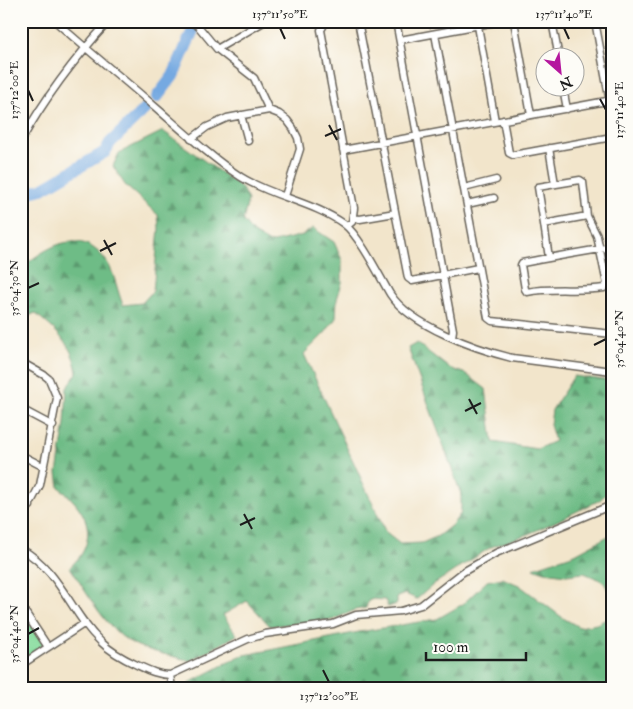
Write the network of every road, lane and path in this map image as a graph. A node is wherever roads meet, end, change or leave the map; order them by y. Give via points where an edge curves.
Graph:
1 (55, 21) edge
2 (109, 21) edge
3 (265, 21) edge
4 (326, 21) edge
5 (358, 21) edge
6 (396, 21) edge
7 (501, 21) edge
8 (514, 21) edge
9 (552, 21) edge
10 (595, 21) edge
11 (193, 23) edge
12 (478, 26) junction
13 (435, 34) junction
14 (400, 40) junction
15 (85, 47) junction
16 (217, 48) junction
17 (557, 48) edge
18 (565, 98) edge
19 (611, 101) edge
20 (567, 109) junction
21 (269, 110) junction
22 (612, 113) edge
23 (241, 115) junction
24 (531, 115) junction
25 (503, 120) junction
26 (495, 121) junction
27 (453, 130) junction
28 (417, 136) junction
29 (612, 137) edge
30 (191, 139) junction
31 (21, 141) edge
32 (248, 141) dead end
33 (382, 143) junction
34 (550, 148) junction
35 (344, 150) junction
36 (496, 180) dead end
37 (555, 184) junction
38 (464, 188) junction
39 (285, 196) junction
40 (494, 198) dead end
41 (467, 204) junction
42 (395, 214) junction
43 (587, 216) junction
44 (353, 218) junction
45 (544, 224) junction
46 (347, 226) junction
47 (612, 248) edge
48 (600, 249) junction
49 (549, 258) junction
50 (478, 268) junction
51 (443, 275) junction
52 (612, 334) edge
53 (452, 337) junction
54 (21, 362) edge
55 (612, 371) edge
56 (21, 409) edge
57 (52, 426) junction
58 (21, 454) edge
59 (44, 467) junction
60 (21, 501) edge
61 (612, 502) edge
62 (30, 506) junction
63 (21, 521) edge
64 (21, 549) edge
65 (21, 606) edge
66 (85, 623) junction
67 (48, 647) junction
68 (21, 666) edge
69 (170, 675) junction
70 (71, 688) edge
71 (82, 688) edge
72 (172, 688) edge

1 - 15 street
2 - 15 street
3 - 16 street
4 - 35 street via 321,30
5 - 33 street
6 - 14 street
7 - 12 street
8 - 24 street
9 - 17 street
10 - 19 street
11 - 16 street
12 - 13 street
12 - 26 street
13 - 14 street
13 - 27 street
14 - 28 street
15 - 30 street
15 - 31 street
16 - 21 street via 254,78
18 - 20 street
19 - 20 street
19 - 22 street
20 - 24 street
21 - 23 street
21 - 39 street via 287,120 298,138 300,149
23 - 30 street via 207,127
23 - 32 street
24 - 25 street
25 - 26 street
25 - 34 street via 511,154
26 - 27 street
27 - 28 street
27 - 38 street
28 - 33 street
28 - 51 street
29 - 34 street
30 - 39 street via 243,178
33 - 35 street
33 - 42 street
34 - 37 street
35 - 44 street
36 - 38 street
37 - 43 street via 582,180
37 - 45 street via 537,188
38 - 41 street
39 - 46 street
40 - 41 street
41 - 50 street
42 - 44 street
42 - 51 street via 408,278 412,281
43 - 45 street
43 - 48 street via 596,232
44 - 46 street
45 - 49 street
46 - 53 street via 401,307 417,320
47 - 48 street
48 - 49 street
48 - 49 street via 604,288 527,292 522,263
50 - 51 street
50 - 52 street via 489,320
51 - 53 street
53 - 55 street via 512,358
54 - 57 street via 52,382 57,398
56 - 57 street
57 - 59 street
58 - 59 street
59 - 62 street
60 - 62 street
61 - 69 street via 607,507 496,553 463,572 421,605 248,638
62 - 63 street
64 - 66 street via 49,571
65 - 67 street
66 - 67 street
66 - 69 street via 100,641 121,657 157,673
67 - 68 street
69 - 72 street
70 - 71 street

